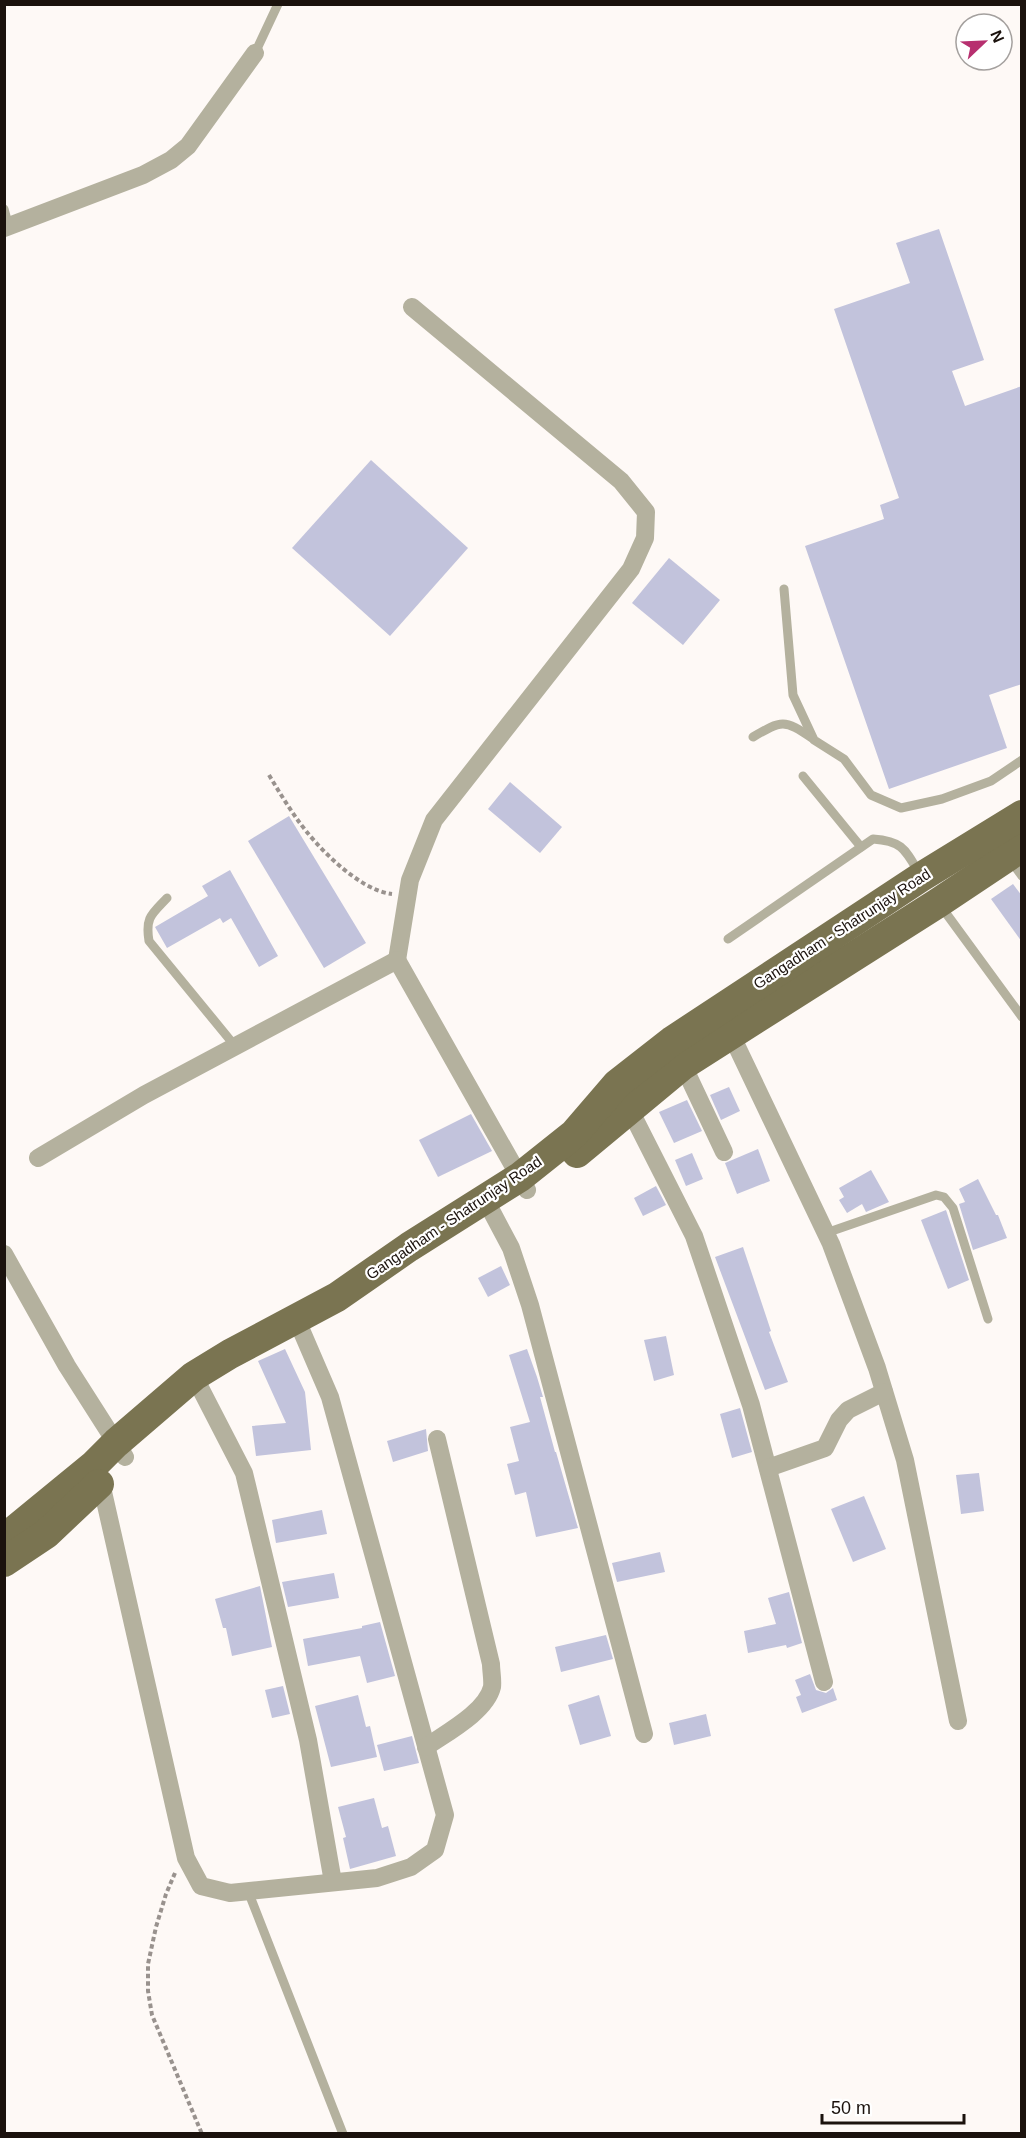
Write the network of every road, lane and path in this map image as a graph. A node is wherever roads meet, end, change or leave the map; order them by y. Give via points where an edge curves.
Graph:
1 (278, 4) edge
2 (255, 53) joint
3 (6, 221) edge
4 (412, 307) dead end
5 (784, 589) dead end
6 (753, 737) dead end
7 (814, 740) junction
8 (1022, 760) edge
9 (269, 775) dead end
10 (803, 776) dead end
11 (1022, 815) edge
12 (861, 847) junction
13 (1017, 860) edge
14 (921, 878) junction
15 (407, 896) junction
16 (167, 898) dead end
17 (938, 903) junction
18 (728, 939) dead end
19 (397, 960) junction
20 (1022, 1017) edge
21 (725, 1022) junction
22 (235, 1046) junction
23 (683, 1065) junction
24 (623, 1096) junction
25 (724, 1152) dead end
26 (38, 1158) dead end
27 (523, 1184) junction
28 (489, 1206) junction
29 (826, 1233) junction
30 (4, 1254) edge
31 (988, 1319) dead end
32 (298, 1324) junction
33 (197, 1381) junction
34 (884, 1392) junction
35 (438, 1439) dead end
36 (121, 1450) junction
37 (768, 1468) junction
38 (101, 1483) junction
39 (4, 1539) edge
40 (4, 1562) edge
41 (824, 1682) dead end
42 (958, 1721) dead end
43 (644, 1734) dead end
44 (426, 1747) junction
45 (186, 1858) junction
46 (333, 1882) junction
47 (248, 1891) junction
48 (202, 2133) edge
49 (343, 2133) edge

1 - 2 lane
2 - 3 street via 188,146 171,160 143,176
4 - 15 street via 621,481 646,512 645,538 631,569 434,820
5 - 7 lane via 793,695
6 - 7 lane via 776,724 794,726
7 - 8 lane via 844,759 871,795 902,808 942,799 991,780
9 - 15 path via 298,821 351,875 382,893
10 - 12 lane
11 - 14 main road, Gangadham - Shatrunjay Road
12 - 14 lane via 873,839 899,844
12 - 18 lane
13 - 17 main road, Gangadham - Shatrunjay Road
14 - 17 street
14 - 21 main road, Gangadham - Shatrunjay Road
15 - 19 street
16 - 22 lane via 150,916 149,940
17 - 20 lane
17 - 21 main road, Gangadham - Shatrunjay Road
19 - 22 street
19 - 27 street
21 - 23 main road, Gangadham - Shatrunjay Road
21 - 24 main road, Gangadham - Shatrunjay Road via 672,1041
21 - 29 street
22 - 26 street
23 - 24 main road, Gangadham - Shatrunjay Road
23 - 25 street
24 - 27 main road, Gangadham - Shatrunjay Road via 574,1134
24 - 37 street via 694,1236
27 - 28 main road, Gangadham - Shatrunjay Road
28 - 32 main road, Gangadham - Shatrunjay Road via 409,1247
28 - 43 street via 511,1248 530,1305
29 - 31 lane via 936,1195 944,1197 953,1208
29 - 34 street
30 - 36 street via 67,1366
32 - 33 main road, Gangadham - Shatrunjay Road via 230,1354
32 - 44 street via 330,1397
33 - 36 main road, Gangadham - Shatrunjay Road
33 - 46 street via 244,1473 308,1740
34 - 37 street via 848,1410 825,1448
34 - 42 street via 905,1460
35 - 44 street via 491,1664 492,1686 480,1709
36 - 38 main road, Gangadham - Shatrunjay Road
36 - 39 main road, Gangadham - Shatrunjay Road via 94,1465
37 - 41 street
38 - 40 main road, Gangadham - Shatrunjay Road via 46,1534
38 - 45 street
44 - 46 street via 445,1815 435,1850 411,1867 377,1878
45 - 47 street via 201,1886 230,1893
45 - 48 path via 174,1875 156,1927 148,1964 148,1991 153,2015
46 - 47 street
47 - 49 lane

